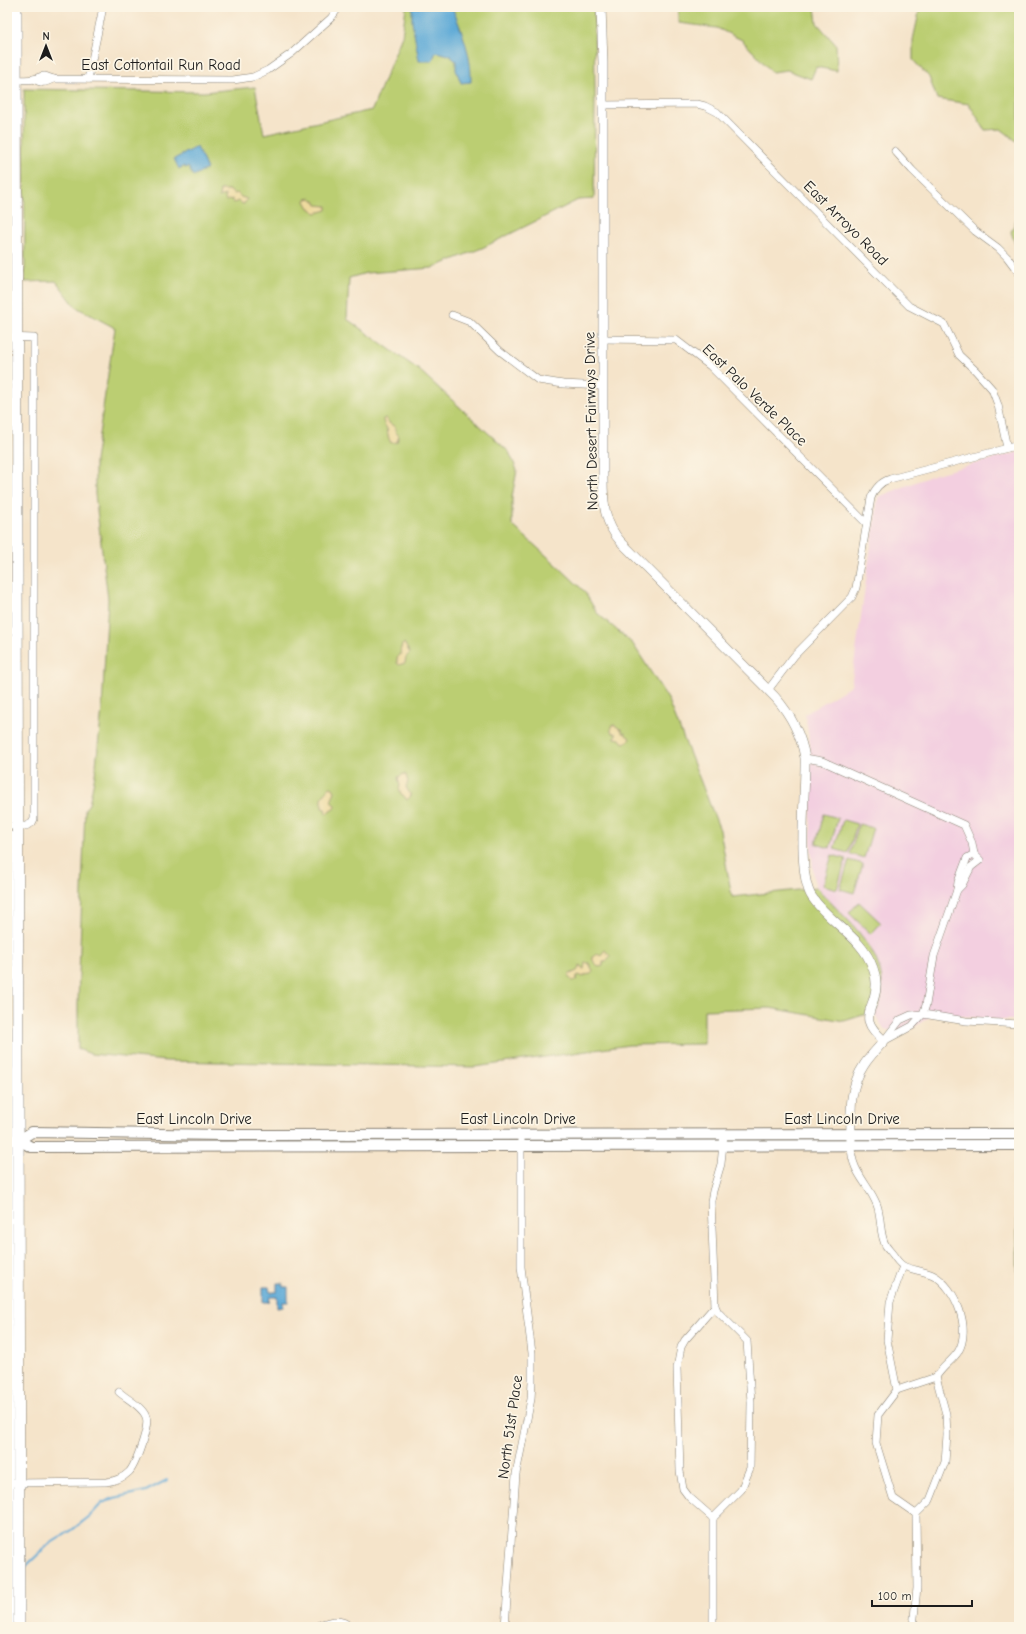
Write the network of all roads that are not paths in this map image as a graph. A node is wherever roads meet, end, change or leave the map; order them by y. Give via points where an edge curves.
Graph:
1 (16, 7) edge
2 (103, 7) edge
3 (339, 7) edge
4 (602, 7) edge
5 (12, 79) edge
6 (88, 79) junction
7 (602, 105) junction
8 (895, 151) dead end
9 (12, 157) edge
10 (1019, 273) edge
11 (452, 315) dead end
12 (12, 337) edge
13 (603, 339) junction
14 (603, 386) junction
15 (1019, 445) edge
16 (1007, 448) junction
17 (866, 522) junction
18 (12, 630) edge
19 (7, 649) edge
20 (768, 690) junction
21 (805, 758) junction
22 (7, 820) edge
23 (7, 826) edge
24 (19, 826) junction
25 (7, 835) edge
26 (974, 854) junction
27 (958, 890) junction
28 (11, 931) edge
29 (7, 962) edge
30 (923, 1014) junction
31 (1019, 1024) edge
32 (884, 1041) junction
33 (7, 1070) edge
34 (521, 1134) junction
35 (724, 1134) junction
36 (851, 1134) junction
37 (984, 1134) junction
38 (1019, 1134) edge
39 (7, 1140) edge
40 (19, 1140) junction
41 (521, 1145) junction
42 (723, 1145) junction
43 (851, 1145) junction
44 (984, 1145) junction
45 (1019, 1145) edge
46 (902, 1266) junction
47 (7, 1280) edge
48 (19, 1281) junction
49 (715, 1306) junction
50 (936, 1378) junction
51 (897, 1390) junction
52 (119, 1392) dead end
53 (11, 1483) edge
54 (916, 1514) junction
55 (713, 1518) junction
56 (8, 1627) edge
57 (19, 1627) edge
58 (315, 1627) edge
59 (351, 1627) edge
60 (505, 1627) edge
61 (713, 1627) edge
62 (913, 1627) edge

1 - 5 main road
2 - 6 street
3 - 6 street, East Cottontail Run Road via 331,18 292,53 253,77 233,80
4 - 7 street, North Desert Fairways Drive
5 - 6 street, East Cottontail Run Road via 46,76 53,79
5 - 9 main road
7 - 13 street, North Desert Fairways Drive
7 - 16 street, East Arroyo Road via 697,104 717,112 909,306 944,324 959,354 995,394
8 - 10 street via 975,230 998,248
9 - 12 main road
11 - 14 street via 470,322 500,351 538,380
12 - 18 main road
12 - 24 street via 34,338 34,818 32,823
13 - 14 street, North Desert Fairways Drive
13 - 17 street, East Palo Verde Place via 676,340 710,366
14 - 20 street, North Desert Fairways Drive via 603,498 608,523 621,542
15 - 16 street
16 - 17 street via 884,481 876,487 870,498
17 - 20 street via 856,588 852,596 794,656
18 - 24 main road
19 - 22 main road
20 - 21 street, North Desert Fairways Drive via 791,718
21 - 26 street via 822,761 964,825
21 - 32 street, North Desert Fairways Drive via 803,865 806,884 817,904 854,937 870,960 875,974 876,990 869,1011 869,1020 872,1028
23 - 24 street
24 - 28 main road
25 - 28 main road
26 - 27 street via 967,858 958,882
26 - 27 street via 980,860 971,868
27 - 30 street via 934,956
28 - 29 main road
28 - 40 main road
30 - 31 street via 966,1021
30 - 32 street via 912,1026
30 - 32 street via 905,1017
32 - 36 street via 858,1075 851,1099
33 - 39 main road
34 - 35 main road, East Lincoln Drive
34 - 40 main road, East Lincoln Drive via 223,1135 32,1132
34 - 41 street, North 51st Place
35 - 36 main road, East Lincoln Drive
35 - 42 street
36 - 37 main road, East Lincoln Drive
36 - 43 street
37 - 38 main road, East Lincoln Drive
37 - 44 main road
39 - 40 main road, East Lincoln Drive
39 - 47 main road
40 - 41 main road, East Lincoln Drive via 30,1146
40 - 48 main road
41 - 42 main road, East Lincoln Drive
41 - 60 street, North 51st Place via 521,1267 532,1353 532,1382 516,1474
42 - 43 main road, East Lincoln Drive
42 - 49 street via 722,1164 711,1201
43 - 44 main road, East Lincoln Drive
43 - 46 street via 852,1161 876,1203 886,1246
44 - 45 main road, East Lincoln Drive
46 - 50 street via 934,1275 950,1290 959,1304 963,1329 961,1344 958,1352
46 - 51 street via 890,1302 887,1340
47 - 48 street
47 - 53 main road
48 - 53 main road
49 - 55 street via 685,1340 677,1368 683,1489
49 - 55 street via 747,1342 752,1449 750,1468 741,1490
50 - 51 street
50 - 54 street via 946,1414 945,1462 930,1500
51 - 54 street via 878,1415 876,1443 893,1498
52 - 53 street via 144,1412 147,1418 146,1430 128,1474 106,1482
53 - 56 main road
53 - 57 main road
54 - 62 street via 917,1588
55 - 61 street
58 - 59 street via 330,1621 338,1621

